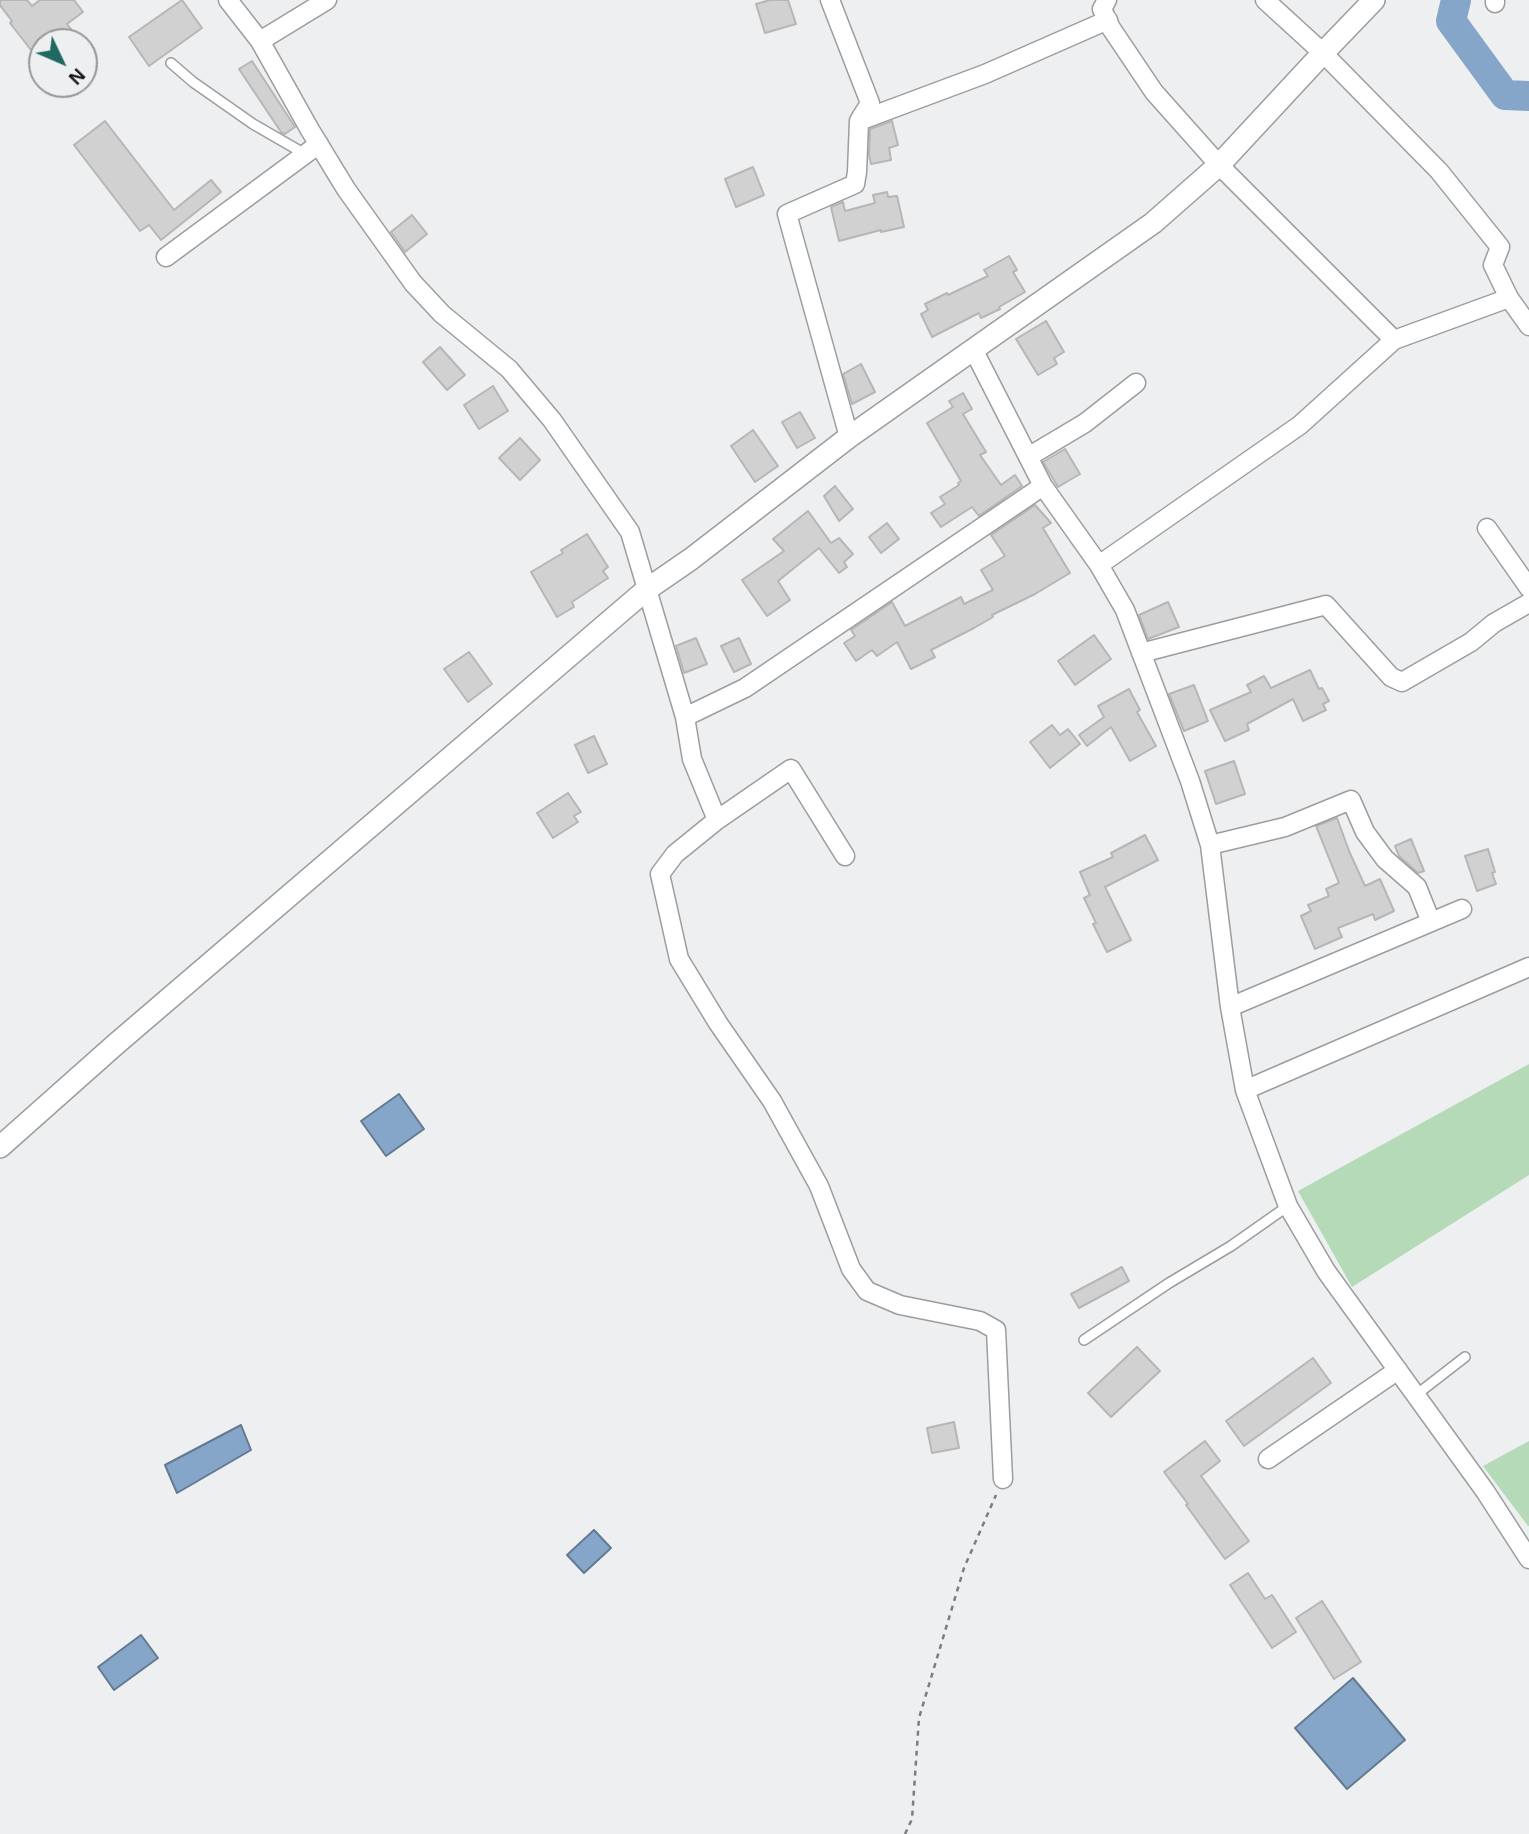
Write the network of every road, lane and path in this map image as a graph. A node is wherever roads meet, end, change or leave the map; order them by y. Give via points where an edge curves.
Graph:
1 (228, 0) edge
2 (327, 0) edge
3 (830, 0) edge
4 (1107, 0) edge
5 (1265, 0) edge
6 (1374, 0) edge
7 (1108, 20) junction
8 (260, 41) junction
9 (1322, 53) junction
10 (171, 64) dead end
11 (859, 121) junction
12 (312, 149) junction
13 (1219, 165) junction
14 (166, 257) dead end
15 (1509, 298) junction
16 (1529, 326) edge
17 (1394, 340) junction
18 (974, 351) junction
19 (1136, 383) dead end
20 (849, 437) junction
21 (1028, 457) junction
22 (1043, 486) junction
23 (1487, 528) dead end
24 (1098, 565) junction
25 (1529, 588) edge
26 (646, 590) junction
27 (1529, 603) edge
28 (1141, 653) junction
29 (685, 717) junction
30 (717, 820) junction
31 (1210, 845) junction
32 (845, 856) dead end
33 (1462, 909) dead end
34 (1431, 922) junction
35 (1529, 967) edge
36 (1230, 1007) junction
37 (1245, 1090) junction
38 (0, 1147) edge
39 (1288, 1206) junction
40 (1084, 1340) dead end
41 (1465, 1357) dead end
42 (1398, 1370) junction
43 (1416, 1395) junction
44 (1268, 1459) dead end
45 (1003, 1479) joint
46 (1529, 1559) edge
47 (905, 1834) edge

1 - 8 street
2 - 8 street
3 - 11 street via 870,103
4 - 7 street via 1102,9
5 - 9 street
6 - 9 street
7 - 11 street via 985,74
7 - 13 street via 1154,92
8 - 12 street
9 - 13 street
9 - 15 street via 1439,171 1500,247 1493,265
10 - 12 lane via 253,124
11 - 20 street via 855,184 786,214
12 - 14 street
12 - 26 street via 413,283 442,314 509,369 552,420 630,532
13 - 17 street
13 - 18 street via 1153,223
15 - 16 street
15 - 17 street
17 - 24 street via 1300,425
18 - 20 street
18 - 21 street
19 - 21 street via 1085,423
20 - 26 street
21 - 22 street
22 - 24 street
22 - 29 street via 745,688
23 - 25 street
24 - 28 street via 1125,610
26 - 29 street
26 - 38 street
27 - 28 street via 1402,682 1391,677 1326,605
28 - 31 street
29 - 30 street via 692,759
30 - 32 street via 791,769
30 - 45 street via 675,854 660,874 679,960 772,1101 819,1186 851,1269 867,1291 900,1305 980,1321 996,1330
31 - 34 street via 1285,827 1351,800 1365,832 1385,859 1417,887
31 - 36 street
33 - 34 street
34 - 36 street
35 - 37 street
36 - 37 street
37 - 39 street
39 - 40 lane
39 - 42 street via 1326,1271
41 - 43 lane
42 - 43 street
42 - 44 street
43 - 46 street
45 - 47 path via 964,1568 919,1718 912,1819

